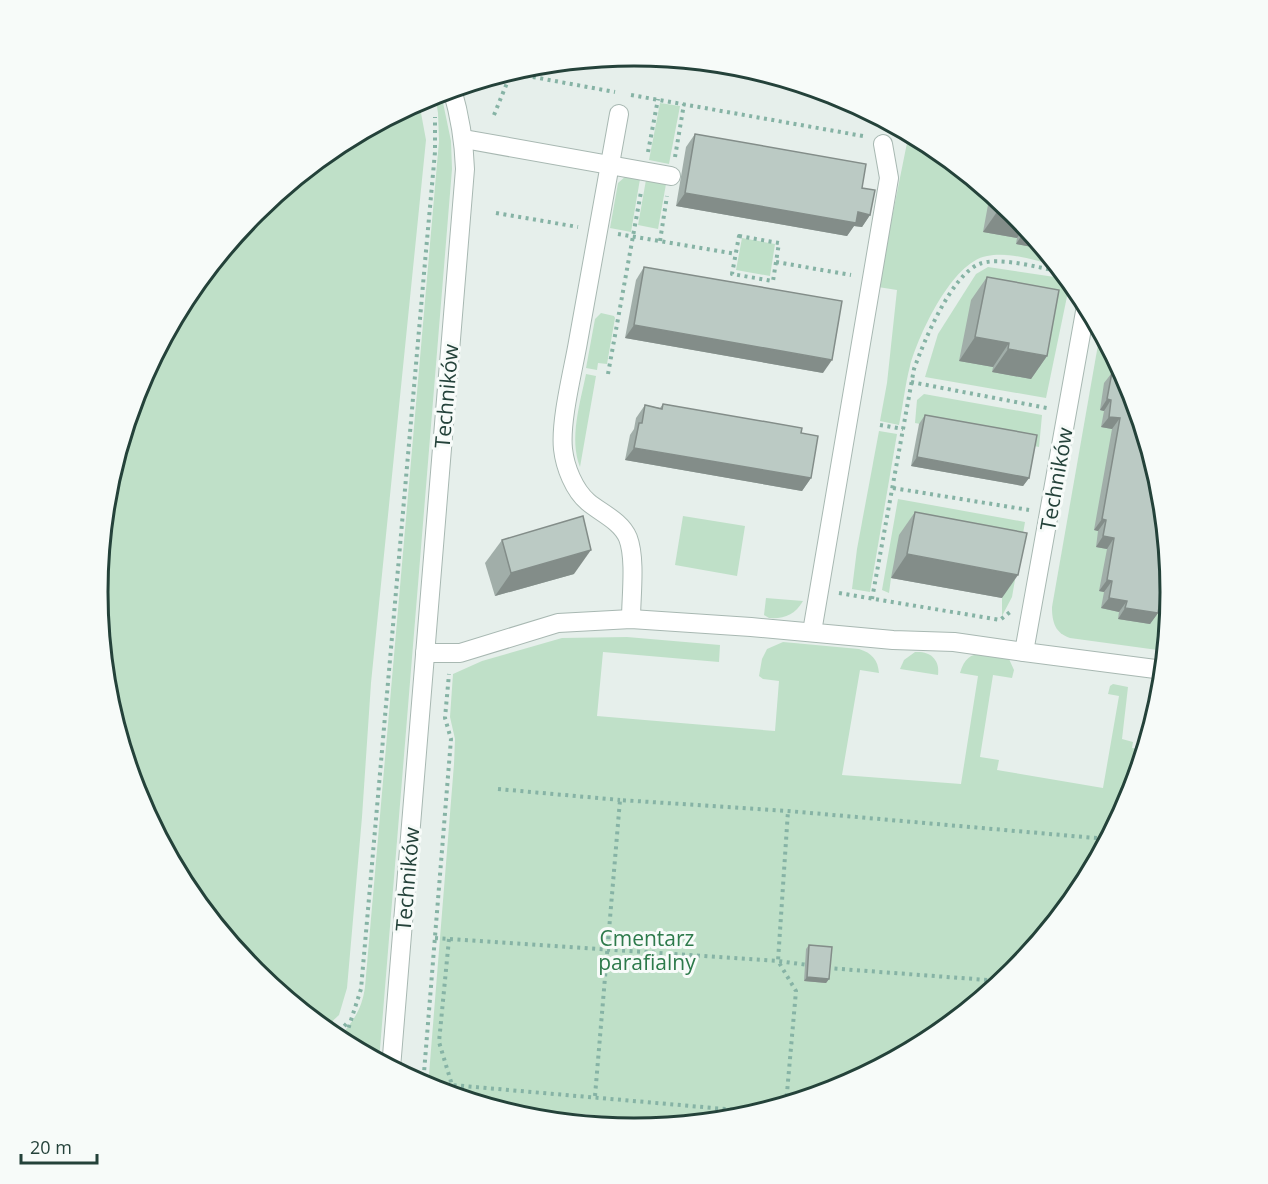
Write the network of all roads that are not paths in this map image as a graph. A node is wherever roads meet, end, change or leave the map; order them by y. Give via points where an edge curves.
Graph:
1 (455, 98) edge
2 (619, 114) dead end
3 (464, 139) junction
4 (883, 144) dead end
5 (610, 166) junction
6 (671, 176) dead end
7 (1084, 319) edge
8 (631, 620) junction
9 (812, 632) junction
10 (1024, 652) junction
11 (425, 653) junction
12 (1154, 669) edge
13 (393, 1060) edge

1 - 3 street, Techników
2 - 5 street
3 - 5 street
3 - 11 street, Techników via 465,169
4 - 9 street via 889,178
5 - 6 street
5 - 8 street via 571,379 563,451 568,470 586,500 621,527 628,538
7 - 10 street, Techników
8 - 9 street
8 - 11 street via 558,623 460,653
9 - 10 street via 954,642
10 - 12 street
11 - 13 street, Techników

